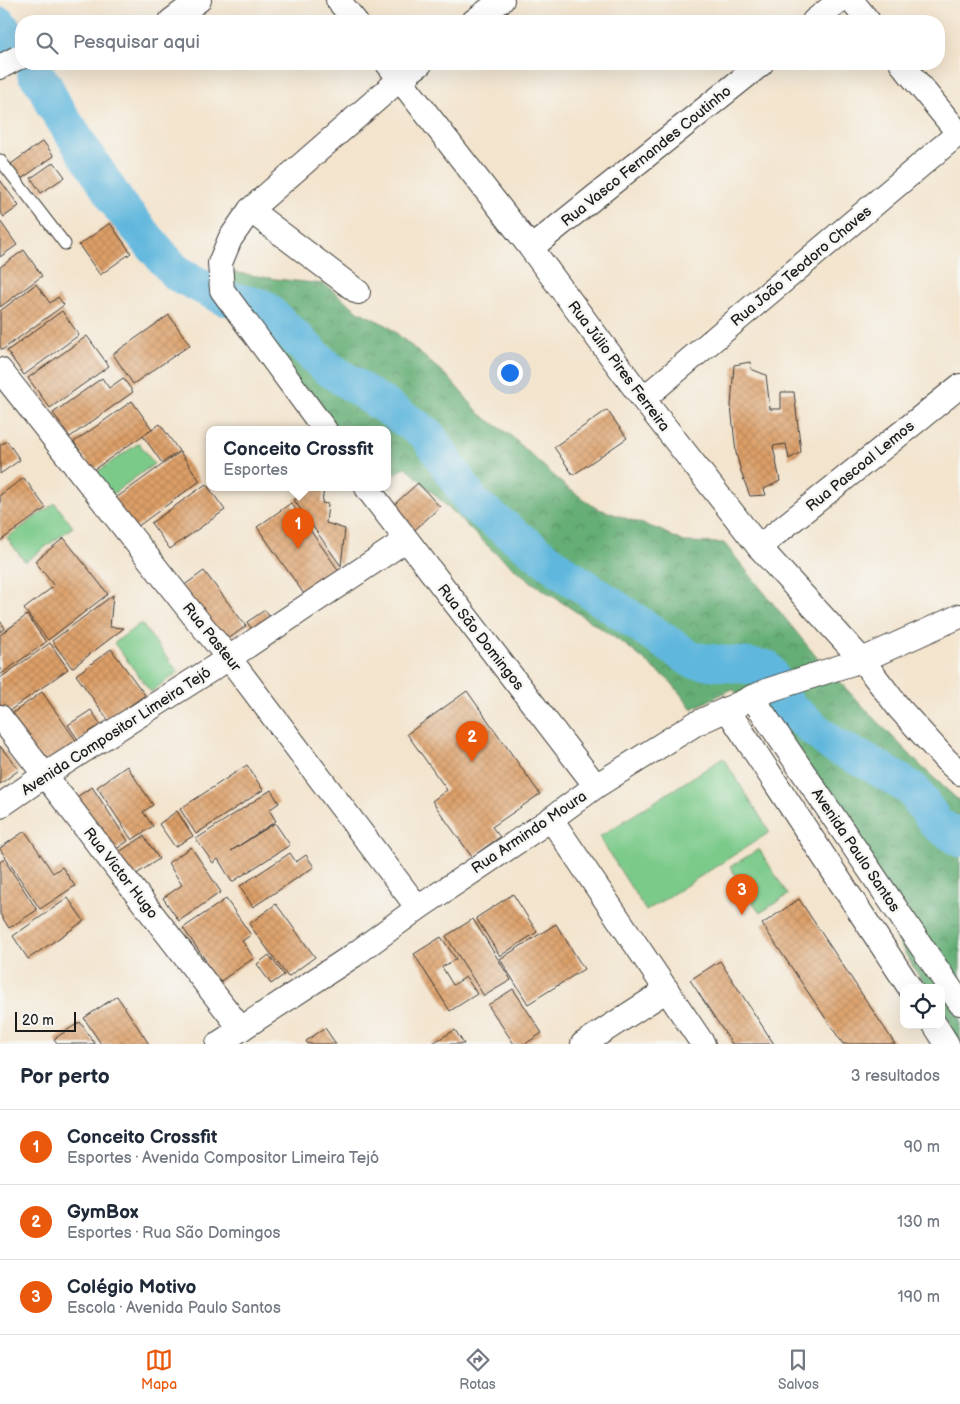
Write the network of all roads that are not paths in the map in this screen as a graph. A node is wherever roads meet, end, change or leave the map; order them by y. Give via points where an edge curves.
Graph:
1 (199, 0) edge
2 (338, 0) edge
3 (502, 0) edge
4 (840, 0) edge
5 (850, 0) edge
6 (179, 15) edge
7 (350, 15) edge
8 (482, 15) edge
9 (821, 15) edge
10 (863, 15) edge
11 (15, 60) edge
12 (0, 67) edge
13 (754, 70) edge
14 (907, 70) edge
15 (394, 71) edge
16 (960, 134) edge
17 (0, 160) edge
18 (250, 210) junction
19 (65, 244) dead end
20 (531, 248) junction
21 (358, 292) dead end
22 (0, 370) edge
23 (960, 386) edge
24 (642, 400) junction
25 (322, 426) edge
26 (370, 491) edge
27 (406, 540) junction
28 (759, 547) junction
29 (960, 616) edge
30 (229, 658) junction
31 (862, 660) junction
32 (768, 691) junction
33 (727, 709) junction
34 (0, 717) edge
35 (960, 773) edge
36 (45, 775) junction
37 (596, 786) junction
38 (0, 806) edge
39 (551, 818) junction
40 (418, 908) junction
41 (907, 984) edge
42 (667, 990) junction
43 (960, 1003) edge
44 (241, 1029) junction
45 (938, 1029) edge
46 (218, 1044) edge
47 (583, 1044) edge
48 (703, 1044) edge
49 (947, 1044) edge

1 - 6 street
2 - 7 street
3 - 8 street
4 - 9 street
5 - 10 street
11 - 12 street
13 - 20 street, Rua Vasco Fernandes Coutinho
14 - 16 street
15 - 18 street
15 - 20 street, Rua Júlio Pires Ferreira
16 - 24 street, Rua João Teodoro Chaves
17 - 19 lane
18 - 21 street
18 - 25 street via 230,239 220,264 222,290
20 - 24 street, Rua Júlio Pires Ferreira
22 - 30 street, Rua Pasteur
23 - 28 street, Rua Pascoal Lemos
24 - 28 street, Rua Júlio Pires Ferreira
26 - 27 street, Rua São Domingos
27 - 30 street, Avenida Compositor Limeira Tejó
27 - 37 street, Rua São Domingos
28 - 31 street, Rua Júlio Pires Ferreira
29 - 31 street, Rua Armindo Moura
30 - 36 street, Avenida Compositor Limeira Tejó
30 - 40 street, Rua Pasteur
31 - 32 street, Rua Armindo Moura
31 - 35 street, Rua Júlio Pires Ferreira via 899,708
32 - 33 street, Rua Armindo Moura
32 - 43 street, Avenida Paulo Santos
33 - 37 street, Rua Armindo Moura via 695,724
33 - 41 street, Avenida Paulo Santos
34 - 36 street, Rua Victor Hugo
36 - 38 street, Avenida Compositor Limeira Tejó
36 - 44 street, Rua Victor Hugo
37 - 39 street, Rua Armindo Moura
39 - 40 street, Rua Armindo Moura
39 - 42 street
40 - 44 street, Rua Armindo Moura via 354,955
42 - 47 street
42 - 48 street
44 - 46 street, Rua Armindo Moura
45 - 49 street

